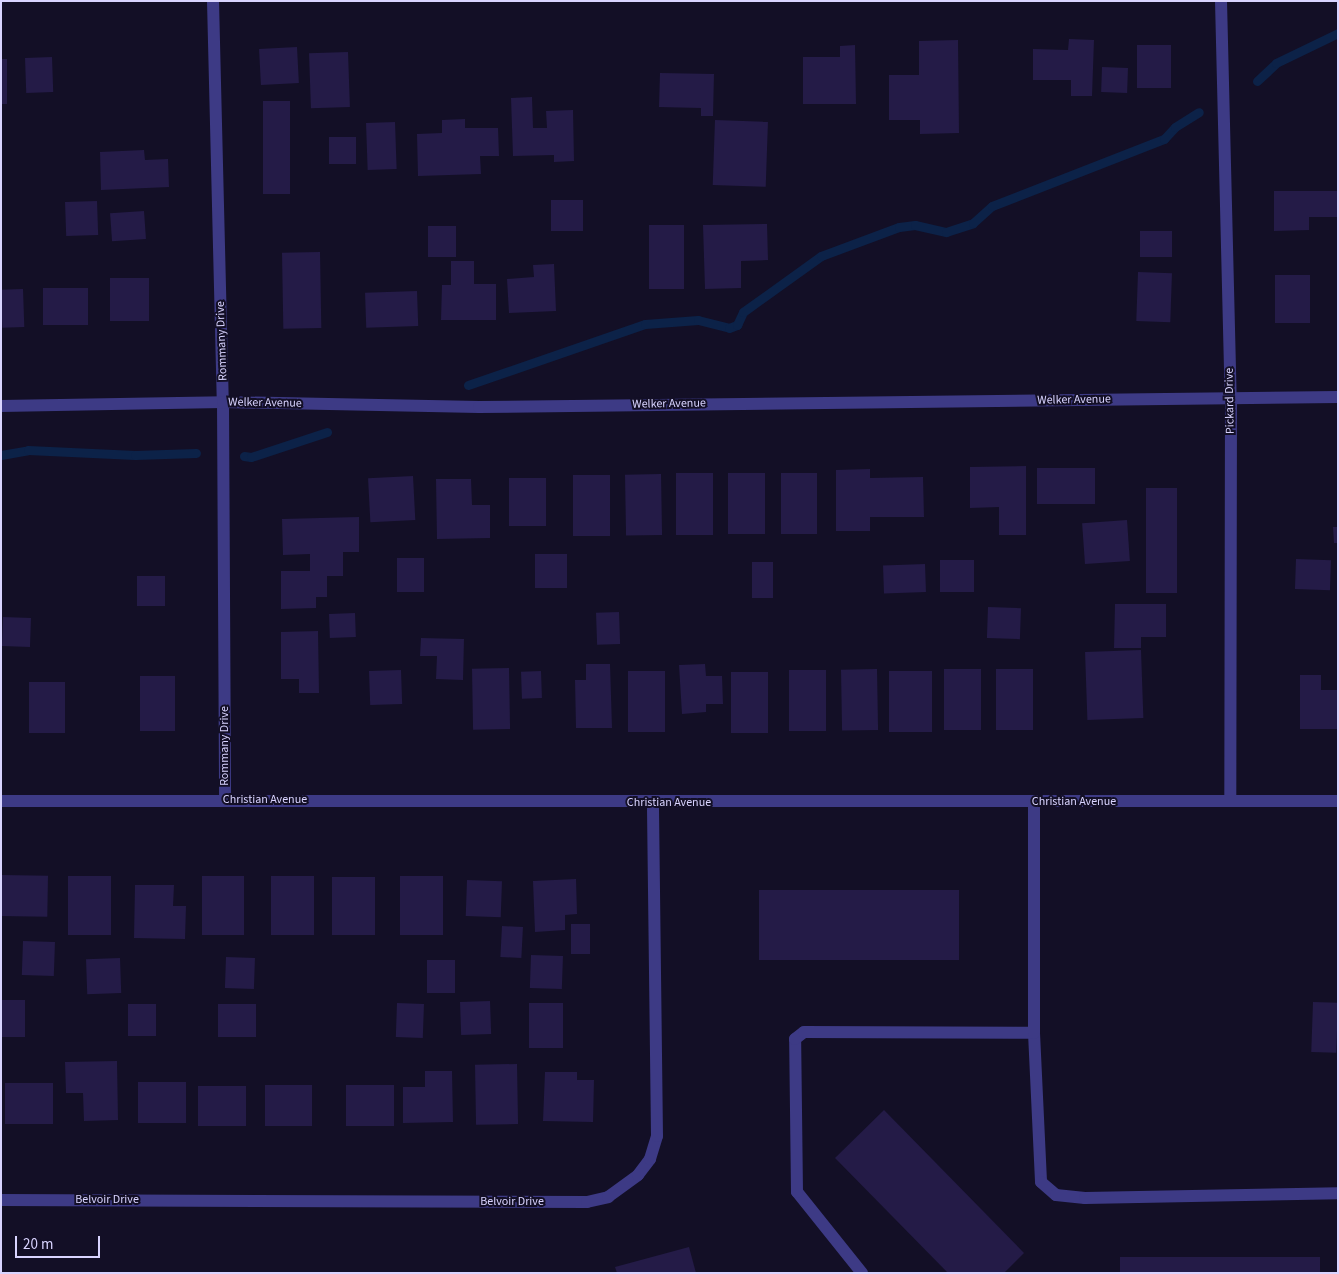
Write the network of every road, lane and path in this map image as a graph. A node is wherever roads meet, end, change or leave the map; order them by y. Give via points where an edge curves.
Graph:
1 (213, 1) edge
2 (1221, 1) edge
3 (1338, 397) edge
4 (1231, 398) junction
5 (223, 402) junction
6 (1, 406) edge
7 (225, 800) junction
8 (1230, 801) junction
9 (1338, 801) edge
10 (1, 802) edge
11 (1034, 802) junction
12 (654, 803) junction
13 (1034, 1033) junction
14 (1338, 1193) edge
15 (1, 1200) edge
16 (862, 1273) edge

1 - 5 street, Rommany Drive
2 - 4 street, Pickard Drive
3 - 4 street, Welker Avenue
4 - 5 street, Welker Avenue via 479,407
4 - 8 street, Pickard Drive
5 - 6 street, Welker Avenue
5 - 7 street, Rommany Drive
7 - 10 street, Christian Avenue
7 - 12 street, Christian Avenue
8 - 9 street, Christian Avenue
8 - 11 street, Christian Avenue
11 - 12 street, Christian Avenue
11 - 13 street
12 - 15 street, Belvoir Drive via 657,1136 650,1159 638,1175 608,1197 587,1202
13 - 14 street via 1041,1182 1056,1195 1085,1198
13 - 16 street via 804,1032 794,1039 797,1192

